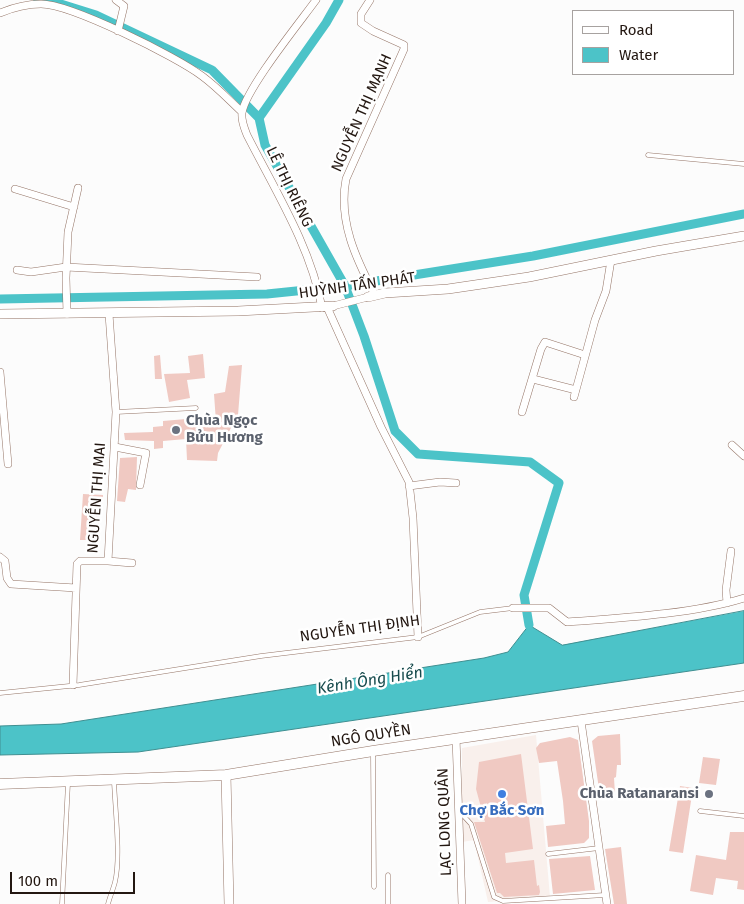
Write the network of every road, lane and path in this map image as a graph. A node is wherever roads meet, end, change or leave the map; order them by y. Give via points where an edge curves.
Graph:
1 (118, 0) edge
2 (316, 0) edge
3 (370, 0) edge
4 (0, 13) edge
5 (118, 30) junction
6 (242, 112) junction
7 (648, 155) dead end
8 (744, 164) edge
9 (78, 188) dead end
10 (15, 189) dead end
11 (74, 207) junction
12 (744, 236) edge
13 (611, 260) junction
14 (66, 267) junction
15 (17, 270) dead end
16 (257, 276) dead end
17 (372, 293) junction
18 (326, 306) junction
19 (0, 314) edge
20 (67, 314) junction
21 (109, 314) junction
22 (585, 355) junction
23 (0, 372) edge
24 (532, 379) junction
25 (196, 408) dead end
26 (116, 412) junction
27 (522, 412) dead end
28 (732, 445) dead end
29 (115, 447) junction
30 (744, 456) edge
31 (8, 464) dead end
32 (456, 484) dead end
33 (140, 485) dead end
34 (409, 486) junction
35 (731, 551) dead end
36 (0, 557) edge
37 (108, 561) junction
38 (132, 562) dead end
39 (76, 588) junction
40 (744, 598) edge
41 (727, 603) junction
42 (513, 608) joint
43 (418, 637) junction
44 (73, 686) junction
45 (0, 693) edge
46 (744, 696) edge
47 (581, 721) junction
48 (456, 738) junction
49 (373, 751) junction
50 (226, 775) junction
51 (114, 781) junction
52 (68, 783) junction
53 (0, 784) edge
54 (700, 811) dead end
55 (459, 812) junction
56 (744, 816) edge
57 (599, 848) junction
58 (548, 854) dead end
59 (388, 875) dead end
60 (374, 887) dead end
61 (605, 895) junction
62 (62, 904) edge
63 (108, 904) edge
64 (229, 904) edge
65 (388, 904) edge
66 (462, 904) edge
67 (608, 904) edge

1 - 5 street via 123,3 124,10
2 - 6 street via 250,92
3 - 17 street, NGUYỄN THỊ MẠNH via 361,14 361,24 404,45 346,179 344,218 348,237
4 - 5 street via 31,5 52,5
5 - 6 street via 202,76
6 - 18 street, LÊ THỊ RIÊNG via 247,135 297,235
7 - 8 lane
9 - 11 street
10 - 11 street
11 - 14 street via 68,232
12 - 13 street, HUỲNH TẤN PHÁT
13 - 17 street, HUỲNH TẤN PHÁT via 448,289
13 - 22 street via 606,290
14 - 15 street via 31,272
14 - 16 street
14 - 20 street
17 - 18 street, HUỲNH TẤN PHÁT
18 - 21 street, HUỲNH TẤN PHÁT
18 - 34 street, LÊ THỊ RIÊNG
19 - 20 street, HUỲNH TẤN PHÁT
20 - 21 street, HUỲNH TẤN PHÁT
21 - 26 street, NGUYỄN THỊ MAI
22 - 24 street via 546,342
22 - 24 street via 575,393
23 - 31 street
24 - 27 street
25 - 26 lane
26 - 29 street, NGUYỄN THỊ MAI
28 - 30 street
29 - 33 street via 146,453
29 - 37 street, NGUYỄN THỊ MAI
32 - 34 street via 440,482
34 - 43 street, LÊ THỊ RIÊNG
35 - 41 street
36 - 39 street via 5,561 11,584
37 - 38 street
37 - 39 street, NGUYỄN THỊ MAI via 80,561 77,564
39 - 44 street, NGUYỄN THỊ MAI
40 - 41 street, NGUYỄN THỊ ĐỊNH
41 - 42 street, NGUYỄN THỊ ĐỊNH via 567,622 553,609
42 - 43 lane, NGUYỄN THỊ ĐỊNH via 480,612
43 - 44 lane, NGUYỄN THỊ ĐỊNH via 252,658
44 - 45 lane, NGUYỄN THỊ ĐỊNH
46 - 47 main road, NGÔ QUYỀN
47 - 48 main road, NGÔ QUYỀN
47 - 57 street
48 - 49 main road, NGÔ QUYỀN
48 - 55 street, LẠC LONG QUÂN
49 - 50 main road, NGÔ QUYỀN
49 - 60 lane
50 - 51 main road, NGÔ QUYỀN
50 - 64 street
51 - 52 main road, NGÔ QUYỀN
51 - 63 lane via 115,882
52 - 53 main road, NGÔ QUYỀN
52 - 62 lane
54 - 56 lane
55 - 61 lane via 471,824 494,897 503,901
55 - 66 street, LẠC LONG QUÂN
57 - 58 lane
57 - 61 street
59 - 65 lane
61 - 67 street

